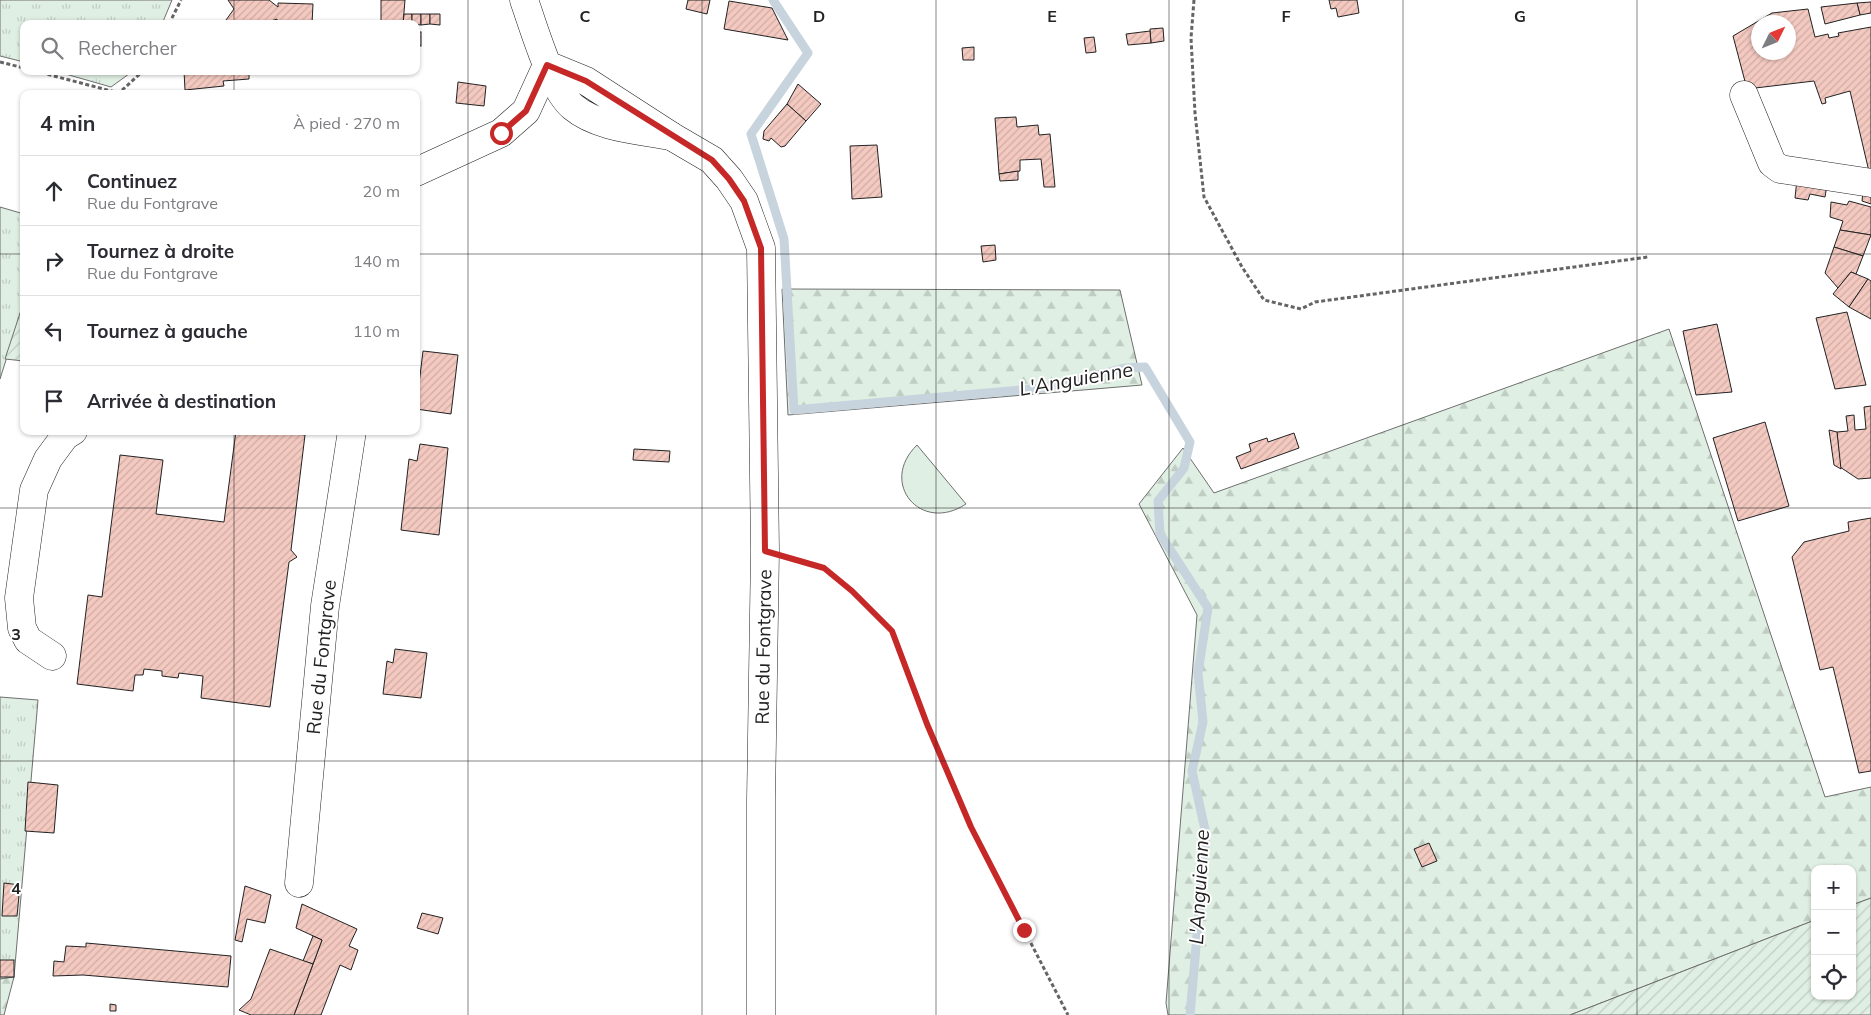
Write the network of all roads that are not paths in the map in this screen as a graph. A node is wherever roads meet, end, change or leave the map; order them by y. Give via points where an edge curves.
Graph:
1 (524, 0) edge
2 (547, 65) junction
3 (1744, 95) dead end
4 (420, 170) edge
5 (1871, 183) edge
6 (67, 435) edge
7 (351, 435) edge
8 (52, 656) dead end
9 (300, 883) dead end
10 (761, 1015) edge

1 - 2 street, Rue du Fontgrave
2 - 4 street via 526,111 501,133
2 - 10 street, Rue du Fontgrave via 566,101 588,117 671,136 712,160 744,201 761,248 765,551
3 - 5 street via 1772,163 1780,169
6 - 8 street via 48,458 34,490 19,598 22,628 28,640
7 - 9 street, Rue du Fontgrave via 325,606

